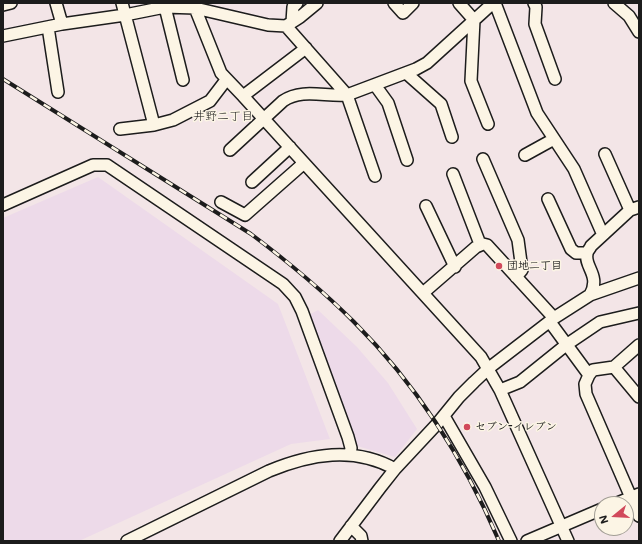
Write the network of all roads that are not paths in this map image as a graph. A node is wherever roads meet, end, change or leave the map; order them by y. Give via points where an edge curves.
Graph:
1 (11, 3) edge
2 (56, 3) edge
3 (122, 3) edge
4 (297, 3) edge
5 (316, 3) edge
6 (394, 3) edge
7 (413, 3) edge
8 (459, 3) edge
9 (494, 3) edge
10 (534, 3) edge
11 (614, 3) edge
12 (167, 5) edge
13 (194, 5) edge
14 (3, 6) edge
15 (125, 15) junction
16 (474, 20) junction
17 (62, 24) junction
18 (289, 24) junction
19 (48, 27) junction
20 (639, 32) edge
21 (3, 36) edge
22 (306, 48) junction
23 (406, 73) junction
24 (555, 79) dead end
25 (184, 80) dead end
26 (226, 80) junction
27 (375, 85) junction
28 (58, 92) dead end
29 (347, 95) junction
30 (243, 96) junction
31 (264, 119) junction
32 (488, 124) dead end
33 (154, 125) junction
34 (120, 129) dead end
35 (452, 137) dead end
36 (554, 139) junction
37 (290, 147) junction
38 (230, 150) dead end
39 (605, 154) dead end
40 (524, 155) dead end
41 (407, 160) dead end
42 (483, 160) dead end
43 (304, 163) junction
44 (453, 174) dead end
45 (375, 176) dead end
46 (252, 182) dead end
47 (548, 199) dead end
48 (221, 202) dead end
49 (3, 205) edge
50 (426, 206) dead end
51 (635, 208) edge
52 (603, 235) junction
53 (480, 244) junction
54 (587, 253) junction
55 (455, 267) junction
56 (516, 277) junction
57 (639, 278) edge
58 (423, 293) junction
59 (590, 295) junction
60 (639, 313) edge
61 (552, 320) junction
62 (566, 345) junction
63 (639, 345) edge
64 (614, 367) junction
65 (489, 368) junction
66 (590, 375) junction
67 (500, 390) junction
68 (639, 397) edge
69 (444, 416) junction
70 (350, 455) junction
71 (395, 469) junction
72 (635, 496) edge
73 (594, 512) edge
74 (639, 516) edge
75 (351, 526) junction
76 (562, 526) junction
77 (127, 541) edge
78 (340, 541) edge
79 (362, 541) edge
80 (511, 541) edge
81 (527, 541) edge
82 (568, 541) edge

1 - 14 street
2 - 17 street
3 - 15 street
4 - 18 street via 293,7
5 - 18 street
6 - 7 street via 403,13
8 - 16 street
9 - 16 street
9 - 36 street via 537,113
10 - 24 street via 535,24
11 - 20 street via 629,16
12 - 13 street
12 - 15 street
12 - 25 street
13 - 18 street via 268,25
13 - 26 street via 221,74
15 - 17 street
15 - 33 street
16 - 23 street via 427,63
16 - 32 street via 471,81
17 - 19 street
18 - 22 street
19 - 21 street
19 - 28 street
22 - 29 street
22 - 30 street
23 - 27 street
23 - 35 street via 441,104
26 - 30 street
26 - 33 street via 210,101 174,120
27 - 29 street
27 - 41 street via 388,103
29 - 31 street via 306,94 289,97
29 - 45 street
30 - 31 street
31 - 37 street
31 - 38 street
33 - 34 street
36 - 40 street
36 - 52 street via 574,169
37 - 43 street
37 - 46 street
39 - 51 street
42 - 56 street via 518,240 522,270
43 - 48 street via 245,214
43 - 58 street
44 - 53 street
47 - 54 street via 571,249
49 - 70 street via 93,165 107,165 283,284 295,297 302,311 348,437
50 - 55 street
51 - 52 street
52 - 54 street
53 - 55 street
53 - 56 street via 488,245
54 - 59 street via 586,258 594,280
55 - 58 street
56 - 61 street
57 - 59 street
58 - 65 street
59 - 61 street
60 - 62 street via 600,322
61 - 62 street
61 - 65 street
62 - 66 street
62 - 67 street via 520,382
63 - 64 street
64 - 66 street via 593,370
64 - 68 street
65 - 67 street
65 - 69 street
66 - 72 street via 585,384 586,394
67 - 76 street
69 - 71 street
69 - 80 street via 485,487
70 - 71 street via 370,458
70 - 77 street via 313,457 290,462
71 - 75 street
72 - 74 street
73 - 76 street
75 - 78 street
75 - 79 street via 361,536
76 - 81 street
76 - 82 street

